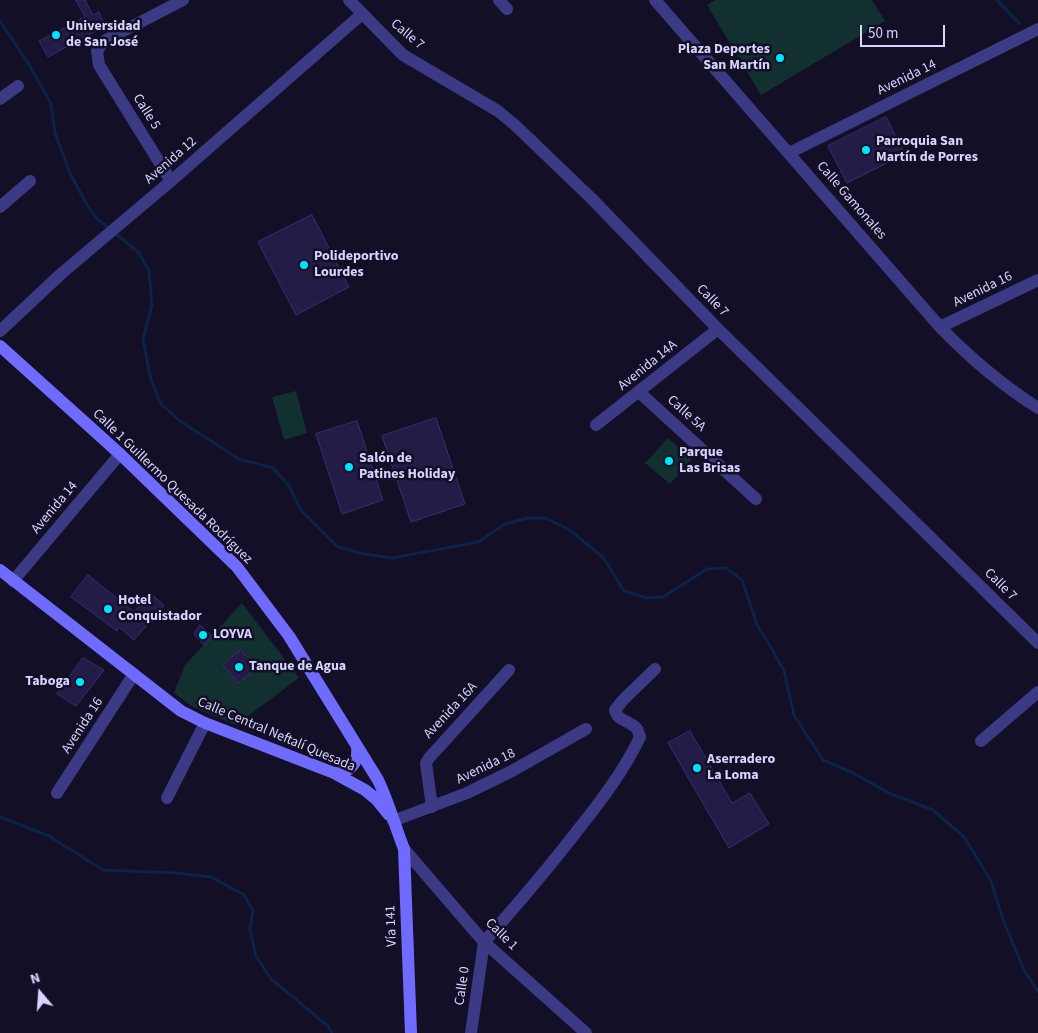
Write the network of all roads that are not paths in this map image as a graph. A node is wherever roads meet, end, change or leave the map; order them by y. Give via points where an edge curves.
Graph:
1 (183, 0) edge
2 (349, 0) edge
3 (655, 0) edge
4 (362, 14) junction
5 (1038, 29) edge
6 (18, 86) dead end
7 (0, 99) edge
8 (789, 153) junction
9 (30, 181) dead end
10 (171, 181) junction
11 (0, 207) edge
12 (1038, 280) edge
13 (940, 327) junction
14 (718, 328) junction
15 (0, 331) edge
16 (0, 346) edge
17 (639, 392) junction
18 (1038, 408) edge
19 (596, 426) dead end
20 (120, 454) junction
21 (756, 499) dead end
22 (0, 570) edge
23 (13, 581) junction
24 (1038, 643) edge
25 (655, 669) dead end
26 (509, 670) dead end
27 (134, 674) junction
28 (1038, 692) edge
29 (205, 723) junction
30 (586, 728) dead end
31 (981, 741) dead end
32 (357, 747) junction
33 (334, 773) junction
34 (57, 793) dead end
35 (167, 798) dead end
36 (432, 806) junction
37 (393, 821) junction
38 (404, 849) junction
39 (484, 942) junction
40 (410, 1033) edge
41 (471, 1033) edge
42 (586, 1033) edge

1 - 10 street, Calle 5 via 104,41 97,51 99,65
2 - 4 street, Calle 7
3 - 8 street, Calle Gamonales
4 - 10 street, Avenida 12
4 - 14 street, Calle 7 via 403,55 498,111 516,126
5 - 8 street, Avenida 14
6 - 7 street
8 - 13 street, Calle Gamonales
9 - 11 street
10 - 15 street, Avenida 12 via 62,273
12 - 13 street, Avenida 16
13 - 18 street, Calle Gamonales via 976,362
14 - 17 street, Avenida 14A
14 - 24 street, Calle 7
16 - 20 main road, Calle 1 Guillermo Quesada Rodríguez
17 - 19 street, Avenida 14A
17 - 21 street, Calle 5A
20 - 23 street, Avenida 14
20 - 32 main road, Calle 1 Guillermo Quesada Rodríguez via 237,567 289,636
22 - 23 main road, Calle Central Neftalí Quesada
23 - 27 main road, Calle Central Neftalí Quesada
25 - 39 street via 615,710 620,719 637,729 640,737 629,758 608,791 532,889
26 - 36 street, Avenida 16A via 426,763
27 - 29 main road, Calle Central Neftalí Quesada via 181,710
27 - 34 street, Avenida 16
28 - 31 street
29 - 33 main road, Calle Central Neftalí Quesada
29 - 35 street
30 - 36 street, Avenida 18 via 512,771
32 - 33 main road via 354,764 346,771
32 - 37 main road, Calle 1 Guillermo Quesada Rodríguez via 378,780
33 - 37 main road, Calle Central Neftalí Quesada via 365,790
36 - 37 street, Avenida 18
37 - 38 main road, Vía 141
38 - 39 street, Calle 1
38 - 40 main road, Vía 141
39 - 41 street, Calle 0
39 - 42 street, Calle 1

